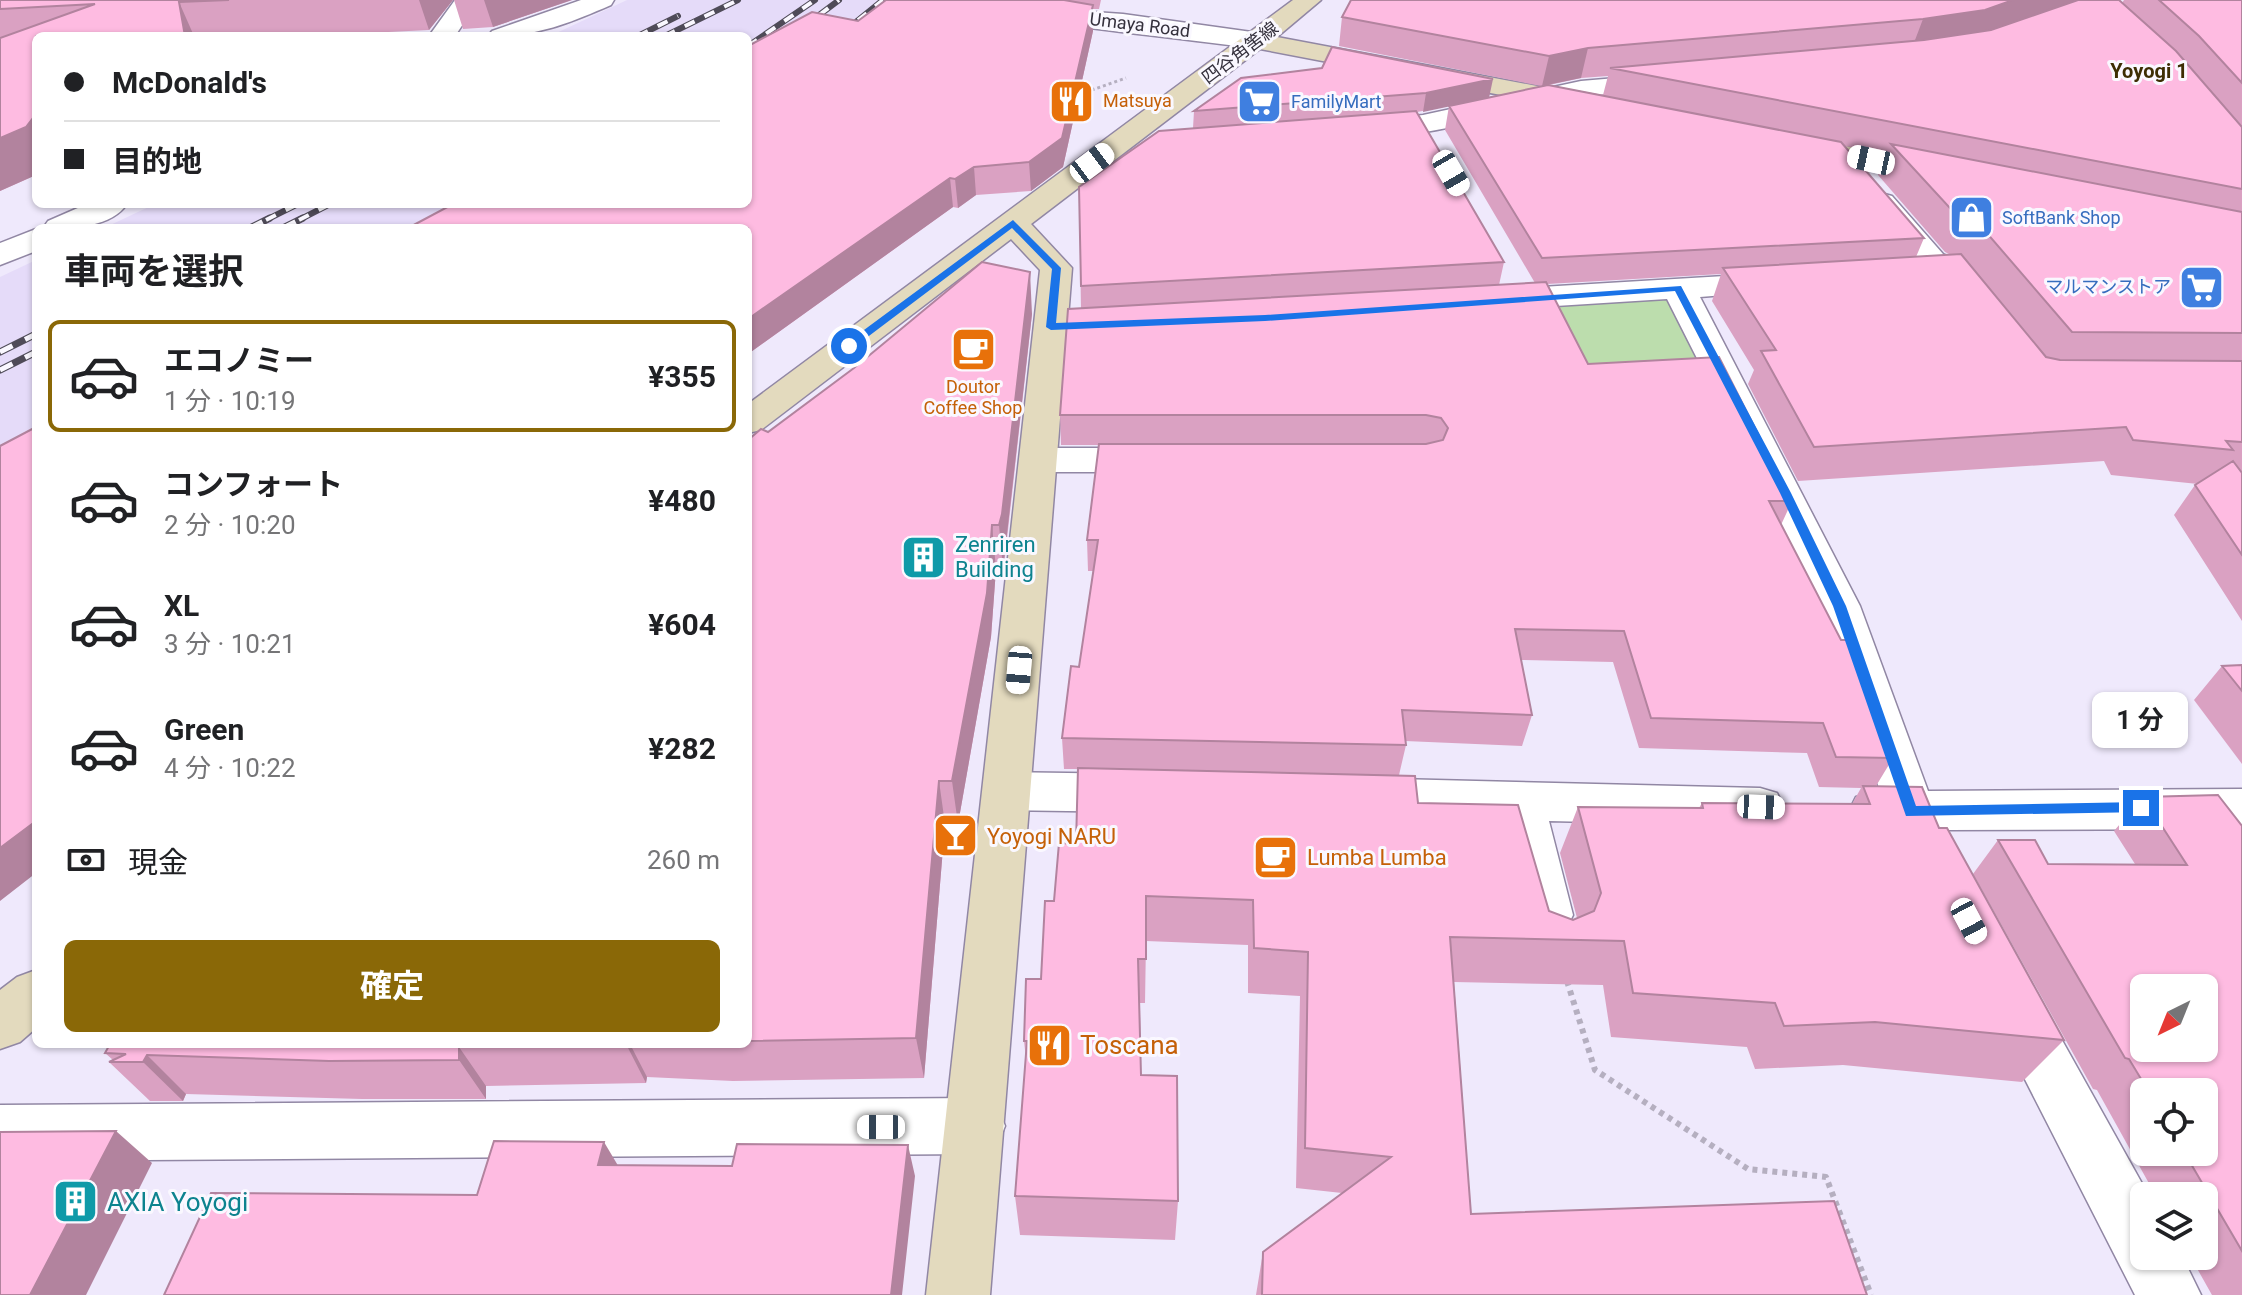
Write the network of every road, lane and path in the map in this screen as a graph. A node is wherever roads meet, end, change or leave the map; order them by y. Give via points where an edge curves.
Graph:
1 (467, 0) edge
2 (602, 0) edge
3 (973, 0) edge
4 (1309, 0) edge
5 (1122, 11) edge
6 (445, 32) edge
7 (514, 32) edge
8 (1259, 41) junction
9 (1139, 73) dead end
10 (1691, 80) edge
11 (1069, 91) edge
12 (1555, 97) junction
13 (1630, 112) edge
14 (1423, 123) junction
15 (1343, 129) edge
16 (1765, 139) edge
17 (1169, 143) edge
18 (1113, 147) junction
19 (1438, 150) edge
20 (1840, 154) junction
21 (1964, 179) edge
22 (103, 208) edge
23 (1013, 223) junction
24 (68, 224) edge
25 (32, 241) edge
26 (0, 255) edge
27 (1956, 274) junction
28 (1910, 277) edge
29 (1801, 282) edge
30 (1678, 288) junction
31 (1464, 302) edge
32 (1994, 321) edge
33 (752, 419) edge
34 (1039, 460) junction
35 (1198, 460) edge
36 (1007, 791) junction
37 (1178, 794) edge
38 (1318, 796) edge
39 (1519, 800) junction
40 (1911, 812) junction
41 (2226, 821) edge
42 (1941, 868) edge
43 (1553, 939) joint
44 (1994, 967) edge
45 (32, 997) edge
46 (0, 1024) edge
47 (976, 1126) junction
48 (0, 1133) edge
49 (2130, 1223) edge
50 (2156, 1270) edge
51 (958, 1295) edge
52 (1871, 1295) edge
53 (2169, 1295) edge

1 - 6 street
2 - 7 street
3 - 5 street, Umaya Road via 1037,15
4 - 8 street, 四谷角筈線
5 - 8 street, Umaya Road
8 - 12 street
8 - 18 street, 四谷角筈線
9 - 11 path via 1086,92
10 - 12 street via 1581,89
12 - 13 street
12 - 14 street
14 - 15 street
14 - 19 street
16 - 20 street
17 - 18 street
18 - 23 street, 四谷角筈線
20 - 21 street
20 - 27 street via 1932,261
22 - 24 street
23 - 33 street, 四谷角筈線
23 - 34 street via 1056,268 1066,326
25 - 26 street
27 - 28 street
27 - 32 street
29 - 30 street
30 - 31 street via 1516,284
30 - 40 street via 1839,606
34 - 35 street
34 - 36 street
36 - 37 street
36 - 47 street
38 - 39 street
39 - 40 street
39 - 43 street
40 - 41 street
40 - 42 street
43 - 52 path via 1595,1070 1748,1169 1826,1177
44 - 49 street
45 - 46 street
47 - 48 street
47 - 51 street
50 - 53 street

